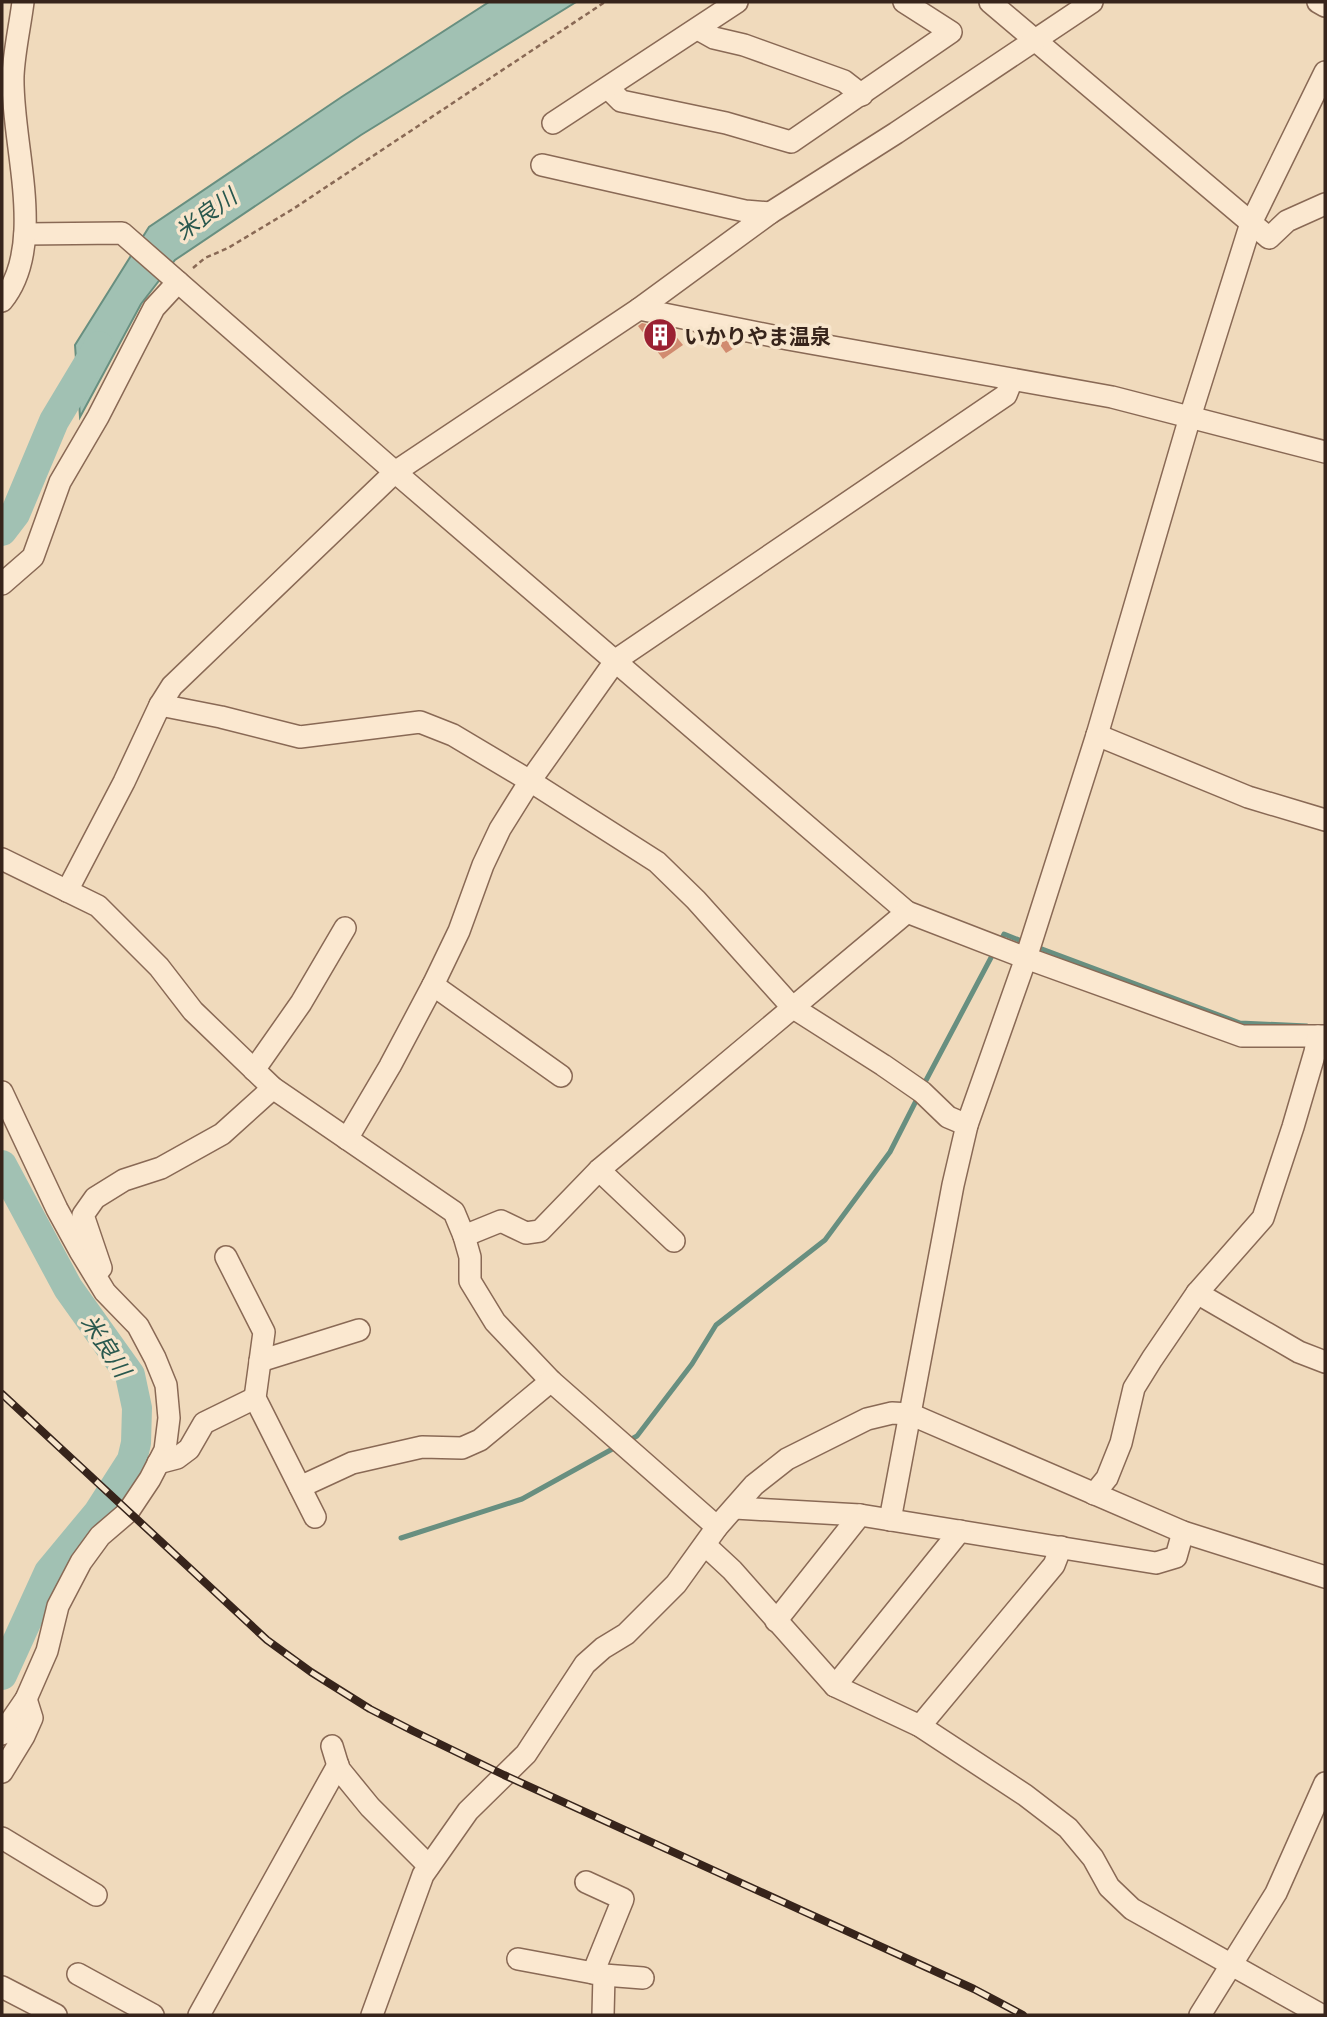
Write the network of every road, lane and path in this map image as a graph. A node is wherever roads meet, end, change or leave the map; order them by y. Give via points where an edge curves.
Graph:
1 (23, 2) edge
2 (605, 2) edge
3 (737, 2) edge
4 (904, 2) edge
5 (990, 2) edge
6 (1092, 2) edge
7 (1318, 2) edge
8 (1325, 6) edge
9 (698, 29) junction
10 (1036, 41) junction
11 (1325, 72) edge
12 (608, 88) junction
13 (862, 94) junction
14 (553, 123) dead end
15 (542, 165) dead end
16 (1325, 204) edge
17 (770, 213) junction
18 (1251, 223) junction
19 (25, 234) junction
20 (178, 282) junction
21 (2, 301) edge
22 (639, 309) junction
23 (1012, 380) junction
24 (1190, 417) junction
25 (1325, 452) edge
26 (395, 472) junction
27 (2, 584) edge
28 (615, 660) junction
29 (160, 705) junction
30 (1097, 736) junction
31 (530, 781) junction
32 (1325, 820) edge
33 (2, 859) edge
34 (67, 891) junction
35 (907, 912) junction
36 (345, 928) dead end
37 (1026, 958) junction
38 (433, 985) junction
39 (792, 1007) junction
40 (1322, 1036) edge
41 (254, 1070) junction
42 (561, 1076) dead end
43 (273, 1088) junction
44 (2, 1092) edge
45 (967, 1125) junction
46 (347, 1139) junction
47 (599, 1170) junction
48 (464, 1236) junction
49 (674, 1241) dead end
50 (226, 1257) dead end
51 (105, 1292) junction
52 (1196, 1293) junction
53 (359, 1330) dead end
54 (260, 1361) junction
55 (1325, 1362) edge
56 (551, 1381) junction
57 (255, 1398) junction
58 (911, 1413) junction
59 (158, 1462) junction
60 (300, 1487) junction
61 (1094, 1494) junction
62 (735, 1508) junction
63 (860, 1515) junction
64 (315, 1517) dead end
65 (890, 1520) junction
66 (718, 1527) junction
67 (960, 1531) junction
68 (1183, 1532) junction
69 (705, 1545) junction
70 (1061, 1547) junction
71 (1325, 1577) edge
72 (776, 1621) junction
73 (835, 1686) junction
74 (26, 1699) junction
75 (920, 1726) junction
76 (2, 1734) edge
77 (2, 1772) edge
78 (1325, 1783) edge
79 (2, 1838) edge
80 (429, 1866) junction
81 (586, 1882) dead end
82 (96, 1895) dead end
83 (517, 1959) dead end
84 (1232, 1965) junction
85 (78, 1974) dead end
86 (598, 1974) junction
87 (643, 1978) dead end
88 (2, 1987) edge
89 (56, 2015) edge
90 (153, 2015) edge
91 (200, 2015) edge
92 (372, 2015) edge
93 (603, 2015) edge
94 (1200, 2015) edge
95 (1321, 2015) edge

1 - 19 street via 13,77
2 - 20 path via 261,230 205,258
3 - 9 street
4 - 13 street via 951,32
5 - 10 street
6 - 10 street
7 - 8 street
9 - 12 street
9 - 13 street via 844,81
10 - 17 street
10 - 18 street
11 - 18 street
12 - 13 street via 621,101 791,142
12 - 14 street
15 - 17 street
16 - 18 street via 1287,221 1269,238
17 - 22 street
18 - 24 street
19 - 20 street via 122,233
19 - 21 street via 14,287
20 - 26 street
20 - 27 street via 154,308 60,482 33,557
22 - 23 street
22 - 26 street
23 - 24 street via 1112,397
23 - 28 street via 1006,395
24 - 25 street
24 - 30 street
26 - 28 street
26 - 29 street via 172,686
28 - 31 street
28 - 35 street
29 - 31 street via 300,737 420,722 453,735
29 - 34 street
30 - 32 street via 1248,797
30 - 37 street
31 - 38 street via 500,829
31 - 39 street via 657,862
33 - 34 street
34 - 41 street via 98,906
35 - 37 street
35 - 39 street
36 - 41 street
37 - 40 street via 1242,1036
37 - 45 street
38 - 42 street
38 - 46 street
39 - 45 street via 883,1065 948,1117
39 - 47 street
40 - 52 street via 1263,1218
41 - 43 street
43 - 46 street
43 - 51 street via 222,1133 95,1198 83,1216 100,1261
44 - 51 street via 57,1209
45 - 58 street
46 - 48 street via 454,1212
47 - 48 street via 540,1231 526,1233 501,1221
47 - 49 street
48 - 56 street via 470,1281 495,1322
50 - 54 street via 264,1332
51 - 59 street via 138,1326 166,1385 169,1418 165,1450
52 - 55 street
52 - 61 street via 1134,1388 1121,1443 1107,1478
53 - 54 street
54 - 57 street
56 - 60 street via 480,1440 462,1448 422,1447 352,1464
56 - 66 street
57 - 59 street via 204,1423 189,1449 177,1458
57 - 60 street
58 - 61 street
58 - 62 street via 867,1419 787,1458
58 - 65 street
59 - 74 street via 128,1512 100,1536 81,1562 58,1606 47,1651
60 - 64 street
61 - 68 street
62 - 63 street
62 - 66 street
63 - 65 street
63 - 72 street
65 - 67 street
66 - 69 street
67 - 70 street
67 - 73 street
68 - 70 street via 1176,1558 1156,1563
68 - 71 street
69 - 72 street
69 - 80 street via 676,1584 626,1634 585,1664 526,1754 468,1811
70 - 75 street via 1054,1565
72 - 73 street
73 - 75 street
74 - 76 street
74 - 77 street via 32,1718
75 - 84 street via 1068,1828 1109,1887 1132,1909
78 - 84 street via 1276,1893
79 - 82 street
80 - 91 street via 370,1807 335,1756
80 - 92 street
81 - 86 street via 623,1899
83 - 86 street
84 - 94 street
84 - 95 street
85 - 90 street
86 - 87 street
86 - 93 street
88 - 89 street

